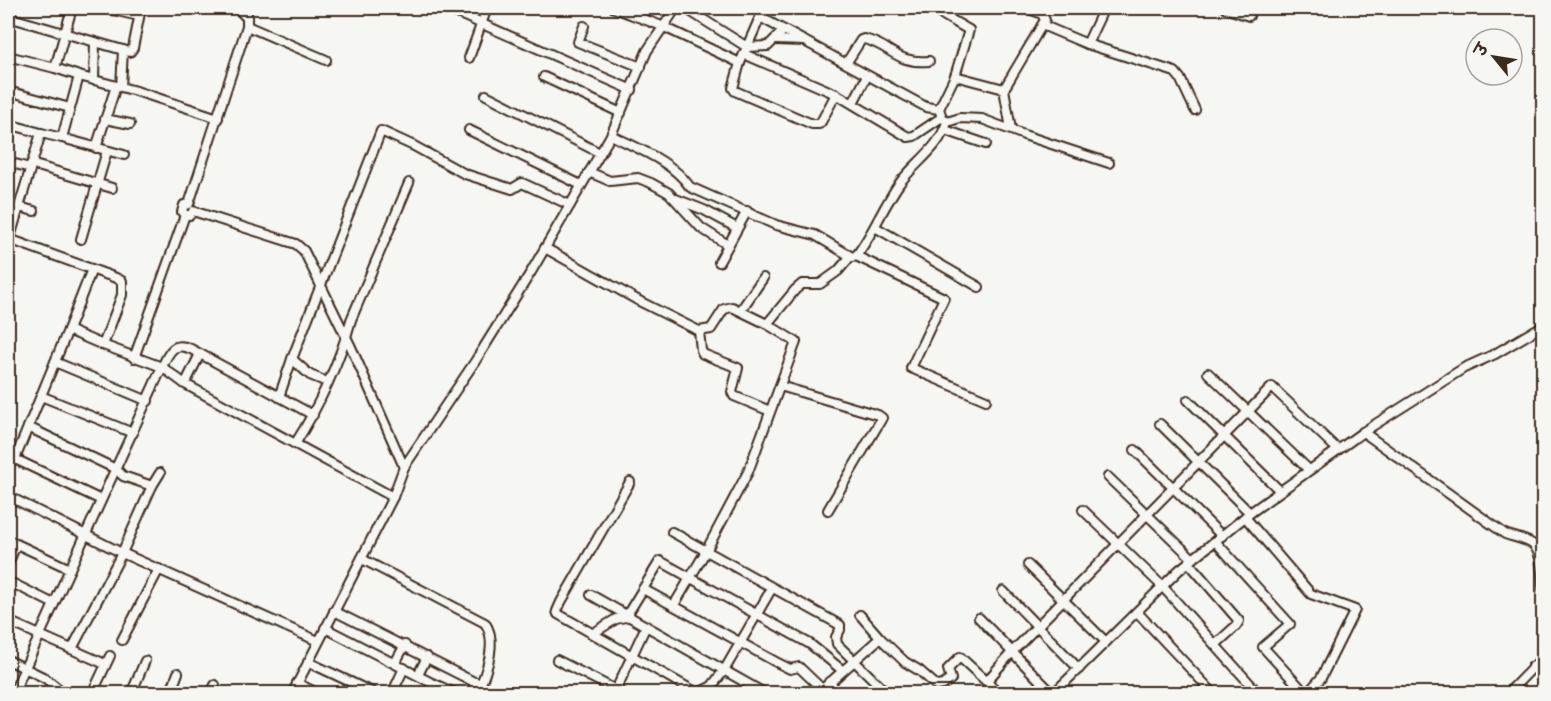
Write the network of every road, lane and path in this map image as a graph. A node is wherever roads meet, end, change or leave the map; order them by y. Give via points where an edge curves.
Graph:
1 (72, 8) edge
2 (105, 8) edge
3 (237, 8) edge
4 (247, 8) edge
5 (443, 8) edge
6 (487, 8) edge
7 (614, 8) edge
8 (676, 8) edge
9 (685, 8) edge
10 (1026, 8) edge
11 (1104, 8) edge
12 (1225, 8) edge
13 (934, 9) edge
14 (1044, 11) edge
15 (140, 12) edge
16 (1250, 16) dead end
17 (8, 17) edge
18 (247, 22) junction
19 (481, 23) junction
20 (1042, 25) junction
21 (584, 26) dead end
22 (662, 26) junction
23 (784, 30) junction
24 (65, 33) junction
25 (775, 40) junction
26 (95, 42) junction
27 (806, 42) junction
28 (1087, 44) junction
29 (123, 50) junction
30 (746, 50) junction
31 (8, 56) edge
32 (469, 58) dead end
33 (326, 60) dead end
34 (929, 61) dead end
35 (847, 62) junction
36 (740, 63) junction
37 (641, 67) junction
38 (55, 68) junction
39 (79, 76) junction
40 (867, 76) junction
41 (955, 76) junction
42 (544, 77) dead end
43 (94, 80) junction
44 (118, 86) junction
45 (1004, 88) junction
46 (632, 90) junction
47 (8, 91) edge
48 (836, 94) junction
49 (486, 95) dead end
50 (853, 103) junction
51 (70, 108) junction
52 (1195, 110) dead end
53 (621, 113) junction
54 (218, 118) junction
55 (105, 119) junction
56 (943, 119) junction
57 (8, 124) edge
58 (130, 124) dead end
59 (1011, 129) junction
60 (469, 130) dead end
61 (41, 133) junction
62 (611, 135) junction
63 (62, 138) junction
64 (986, 144) dead end
65 (96, 148) junction
66 (107, 151) junction
67 (600, 153) junction
68 (124, 155) dead end
69 (8, 162) edge
70 (1109, 163) dead end
71 (31, 166) junction
72 (589, 172) junction
73 (97, 183) junction
74 (409, 183) dead end
75 (581, 185) junction
76 (112, 188) dead end
77 (674, 198) junction
78 (570, 205) junction
79 (19, 207) junction
80 (189, 210) junction
81 (34, 211) dead end
82 (747, 211) junction
83 (875, 227) junction
84 (737, 228) junction
85 (81, 239) dead end
86 (8, 242) edge
87 (728, 245) junction
88 (545, 248) junction
89 (853, 257) junction
90 (719, 262) dead end
91 (92, 269) junction
92 (763, 278) dead end
93 (320, 285) junction
94 (979, 287) dead end
95 (741, 310) junction
96 (767, 324) junction
97 (1544, 325) edge
98 (68, 330) junction
99 (699, 331) junction
100 (346, 338) junction
101 (103, 345) junction
102 (200, 354) junction
103 (134, 358) junction
104 (292, 359) junction
105 (55, 362) junction
106 (162, 367) junction
107 (1208, 373) dead end
108 (327, 382) junction
109 (185, 384) junction
110 (780, 386) junction
111 (41, 396) junction
112 (279, 397) junction
113 (986, 400) dead end
114 (1188, 400) dead end
115 (148, 401) junction
116 (770, 411) junction
117 (1248, 411) junction
118 (313, 415) junction
119 (1160, 424) dead end
120 (28, 427) junction
121 (1363, 432) junction
122 (133, 433) junction
123 (1224, 435) junction
124 (294, 444) junction
125 (1337, 449) junction
126 (1135, 450) dead end
127 (10, 458) edge
128 (1198, 461) junction
129 (404, 467) junction
130 (116, 469) junction
131 (1309, 470) junction
132 (160, 473) dead end
133 (1108, 477) dead end
134 (630, 482) dead end
135 (152, 486) junction
136 (1173, 488) junction
137 (1280, 491) junction
138 (8, 496) edge
139 (393, 497) junction
140 (101, 500) junction
141 (828, 510) dead end
142 (1083, 510) dead end
143 (1147, 514) junction
144 (1247, 515) junction
145 (672, 532) dead end
146 (85, 534) junction
147 (1218, 539) junction
148 (8, 540) edge
149 (1118, 544) junction
150 (16, 545) junction
151 (706, 551) junction
152 (122, 553) junction
153 (362, 559) junction
154 (1191, 561) junction
155 (8, 564) edge
156 (1028, 565) dead end
157 (70, 569) junction
158 (159, 570) junction
159 (691, 578) junction
160 (8, 582) edge
161 (1162, 587) junction
162 (772, 588) junction
163 (643, 589) junction
164 (1004, 591) dead end
165 (1544, 592) edge
166 (591, 594) dead end
167 (1064, 600) junction
168 (54, 604) junction
169 (674, 605) junction
170 (334, 611) junction
171 (1137, 612) junction
172 (756, 615) junction
173 (860, 615) dead end
174 (629, 616) junction
175 (979, 618) dead end
176 (8, 621) edge
177 (646, 626) junction
178 (1038, 626) junction
179 (325, 628) junction
180 (39, 634) junction
181 (592, 634) junction
182 (880, 638) junction
183 (122, 640) dead end
184 (318, 641) junction
185 (741, 642) junction
186 (1106, 642) junction
187 (405, 645) junction
188 (1215, 645) junction
189 (72, 649) junction
190 (1012, 652) junction
191 (632, 655) junction
192 (110, 656) dead end
193 (1544, 656) edge
194 (427, 657) junction
195 (8, 660) edge
196 (557, 660) dead end
197 (854, 660) junction
198 (145, 661) dead end
199 (308, 662) junction
200 (395, 663) junction
201 (105, 664) junction
202 (1532, 667) junction
203 (25, 668) junction
204 (404, 668) junction
205 (725, 669) junction
206 (1079, 669) junction
207 (842, 670) junction
208 (178, 673) dead end
209 (418, 675) junction
210 (1544, 676) edge
211 (987, 681) junction
212 (829, 682) junction
213 (297, 683) junction
214 (479, 683) junction
215 (215, 685) dead end
216 (686, 686) junction
217 (820, 691) edge
218 (618, 692) edge
219 (1513, 692) edge
220 (13, 693) edge
221 (65, 693) edge
222 (92, 693) edge
223 (131, 693) edge
224 (170, 693) edge
225 (211, 693) edge
226 (292, 693) edge
227 (319, 693) edge
228 (376, 693) edge
229 (392, 693) edge
230 (458, 693) edge
231 (471, 693) edge
232 (498, 693) edge
233 (679, 693) edge
234 (698, 693) edge
235 (766, 693) edge
236 (840, 693) edge
237 (888, 693) edge
238 (1000, 693) edge
239 (1053, 693) edge
240 (1214, 693) edge
241 (1259, 693) edge
242 (1306, 693) edge

1 - 24 street
2 - 15 street
3 - 18 street
4 - 18 street
5 - 19 street
6 - 19 street
7 - 22 street
8 - 22 street
9 - 30 street
10 - 14 street
11 - 28 street
12 - 16 street
13 - 41 street via 969,30
14 - 20 street
15 - 29 street via 133,48
17 - 24 street
18 - 33 street
18 - 54 street
19 - 32 street
19 - 46 street
20 - 28 street
20 - 45 street
21 - 37 street via 578,42
22 - 36 street
22 - 37 street
23 - 25 street
23 - 27 street
23 - 30 street via 760,18
24 - 26 street
24 - 38 street
25 - 27 street
25 - 30 street via 768,46
26 - 29 street
26 - 43 street
27 - 35 street
28 - 52 street via 1175,72
29 - 44 street
30 - 36 street
30 - 48 street
31 - 38 street
34 - 35 street via 906,60 864,39
35 - 40 street
36 - 48 street via 735,91 812,124 821,122
37 - 46 street
38 - 39 street
39 - 43 street
39 - 51 street
40 - 50 street
40 - 56 street
41 - 45 street
41 - 56 street
42 - 53 street
43 - 44 street
44 - 54 street
44 - 55 street
45 - 59 street
46 - 53 street
47 - 51 street
48 - 50 street
49 - 67 street
50 - 56 street via 910,137
51 - 63 street
53 - 62 street
54 - 80 street
55 - 58 street
55 - 65 street
56 - 59 street via 982,119
56 - 64 street
56 - 83 street via 930,152 898,186
57 - 61 street
59 - 70 street
60 - 75 street
61 - 63 street
61 - 71 street
62 - 67 street
62 - 82 street via 670,166 690,187
63 - 65 street
65 - 66 street
66 - 68 street
66 - 73 street
67 - 72 street
69 - 71 street
71 - 73 street
71 - 79 street
72 - 75 street
72 - 77 street via 610,181 645,180
73 - 76 street
73 - 85 street
74 - 100 street
75 - 78 street
77 - 84 street
77 - 87 street via 701,228
78 - 88 street
78 - 93 street via 522,183 512,189 465,174 381,131
79 - 81 street
79 - 86 street
80 - 93 street via 296,244 304,251
80 - 103 street
82 - 84 street
82 - 89 street via 776,225 815,235
83 - 89 street
83 - 94 street
84 - 87 street
86 - 91 street
87 - 90 street
88 - 99 street
88 - 129 street
89 - 96 street via 820,284 802,284
89 - 113 street via 944,298 911,368
91 - 98 street
91 - 101 street via 122,281 123,285
92 - 95 street
93 - 100 street
93 - 104 street
95 - 96 street
95 - 99 street via 728,307 711,329
96 - 110 street via 796,342
97 - 121 street via 1464,368
98 - 101 street
98 - 105 street
99 - 116 street via 703,354 738,368 734,396
100 - 108 street
100 - 129 street
101 - 103 street
102 - 106 street via 184,346 174,347
102 - 109 street
102 - 112 street
103 - 106 street
104 - 108 street via 310,375
104 - 112 street
105 - 111 street
105 - 115 street
106 - 109 street
106 - 115 street
107 - 117 street
108 - 118 street
109 - 124 street
110 - 116 street
110 - 141 street via 882,418
111 - 120 street
111 - 122 street
112 - 118 street
114 - 123 street
115 - 122 street
116 - 151 street via 748,472
117 - 123 street
117 - 125 street via 1272,387
117 - 131 street
118 - 124 street
119 - 128 street
120 - 127 street
120 - 130 street
121 - 125 street
121 - 165 street via 1505,534 1534,545
122 - 130 street
123 - 128 street
123 - 137 street
124 - 139 street
125 - 131 street
126 - 136 street
127 - 140 street
128 - 136 street
128 - 144 street
129 - 139 street
130 - 135 street via 123,476
130 - 140 street
131 - 137 street
132 - 135 street
133 - 143 street
134 - 181 street via 557,611
135 - 152 street
136 - 143 street
136 - 147 street
137 - 144 street
138 - 146 street
139 - 153 street
140 - 146 street
142 - 149 street
143 - 149 street
143 - 154 street
144 - 147 street
144 - 242 street via 1311,594 1355,610 1321,678
145 - 151 street
146 - 152 street
146 - 157 street
147 - 154 street
147 - 242 street via 1290,624 1263,647
148 - 150 street
149 - 161 street
149 - 167 street
150 - 155 street
150 - 157 street
151 - 159 street
151 - 162 street
152 - 158 street
152 - 189 street
153 - 170 street
153 - 214 street via 485,622 489,660
154 - 161 street
154 - 188 street via 1239,621
156 - 167 street
157 - 168 street
158 - 183 street
158 - 184 street
159 - 163 street via 660,561
159 - 169 street
159 - 172 street
160 - 168 street
161 - 171 street
161 - 188 street
162 - 172 street
162 - 197 street via 840,625 835,641
163 - 169 street
163 - 174 street
164 - 178 street
166 - 174 street
167 - 178 street
167 - 186 street
168 - 180 street
169 - 185 street
170 - 179 street
170 - 187 street
171 - 186 street
171 - 240 street
172 - 185 street
172 - 207 street via 810,644
173 - 182 street
174 - 177 street
174 - 181 street
175 - 190 street
176 - 180 street
177 - 191 street
177 - 205 street
178 - 190 street
178 - 206 street
179 - 184 street
179 - 200 street
180 - 189 street
180 - 203 street
181 - 191 street
182 - 197 street
182 - 211 street via 939,686 952,678 948,669 960,657
184 - 199 street
185 - 205 street
185 - 217 street via 790,669 800,667
186 - 206 street
187 - 194 street
187 - 200 street
188 - 241 street
189 - 201 street
190 - 211 street
190 - 239 street
191 - 216 street
191 - 218 street
192 - 201 street
193 - 202 street
194 - 209 street
194 - 214 street
195 - 203 street
196 - 218 street
197 - 207 street
197 - 237 street
198 - 223 street
199 - 213 street
199 - 228 street
200 - 204 street
201 - 222 street
202 - 210 street
202 - 219 street
203 - 220 street
203 - 221 street
204 - 209 street
204 - 229 street
205 - 234 street via 712,686
205 - 235 street
206 - 239 street
207 - 212 street
208 - 224 street
209 - 230 street
211 - 238 street
212 - 217 street
212 - 236 street
213 - 226 street
213 - 227 street
214 - 231 street
214 - 232 street
215 - 225 street
216 - 233 street
216 - 234 street

